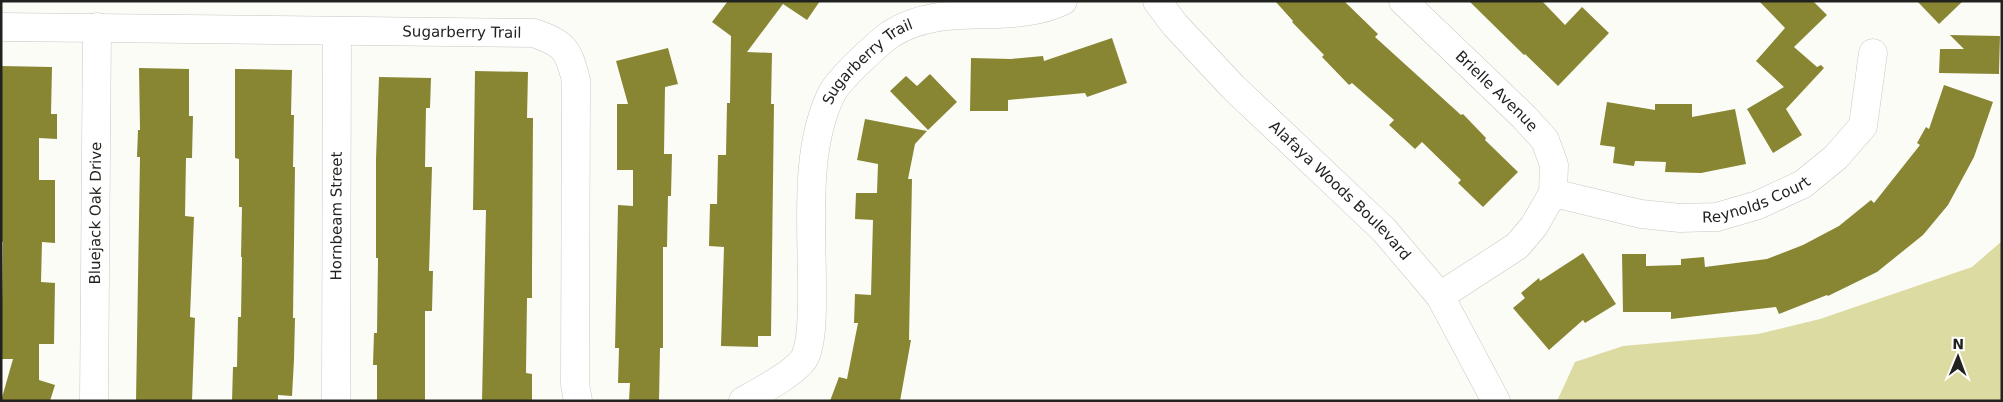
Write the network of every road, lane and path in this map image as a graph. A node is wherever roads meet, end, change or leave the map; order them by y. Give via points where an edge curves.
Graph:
1 (1063, 1) edge
2 (1157, 1) edge
3 (1403, 1) edge
4 (1, 27) edge
5 (97, 27) junction
6 (337, 31) junction
7 (1873, 53) dead end
8 (1553, 193) junction
9 (1440, 296) junction
10 (94, 401) edge
11 (336, 401) edge
12 (578, 401) edge
13 (744, 401) edge
14 (1496, 401) edge

1 - 13 street, Sugarberry Trail via 1051,7 1015,13 963,13 925,19 892,34 832,91 819,127 812,165 812,324 804,358 783,378
2 - 9 street, Alafaya Woods Boulevard via 1233,87 1384,230
3 - 8 street, Brielle Avenue via 1544,140 1554,165
4 - 5 street, Sugarberry Trail
5 - 6 street, Sugarberry Trail
5 - 10 street, Bluejack Oak Drive
6 - 11 street, Hornbeam Street
6 - 12 street, Sugarberry Trail via 534,33 554,40 569,55 576,80 575,384
7 - 8 street, Reynolds Court via 1863,126 1836,157 1803,184 1758,205 1717,217 1680,218 1642,214
8 - 9 street, Brielle Avenue via 1534,226 1517,246
9 - 14 street, Alafaya Woods Boulevard

